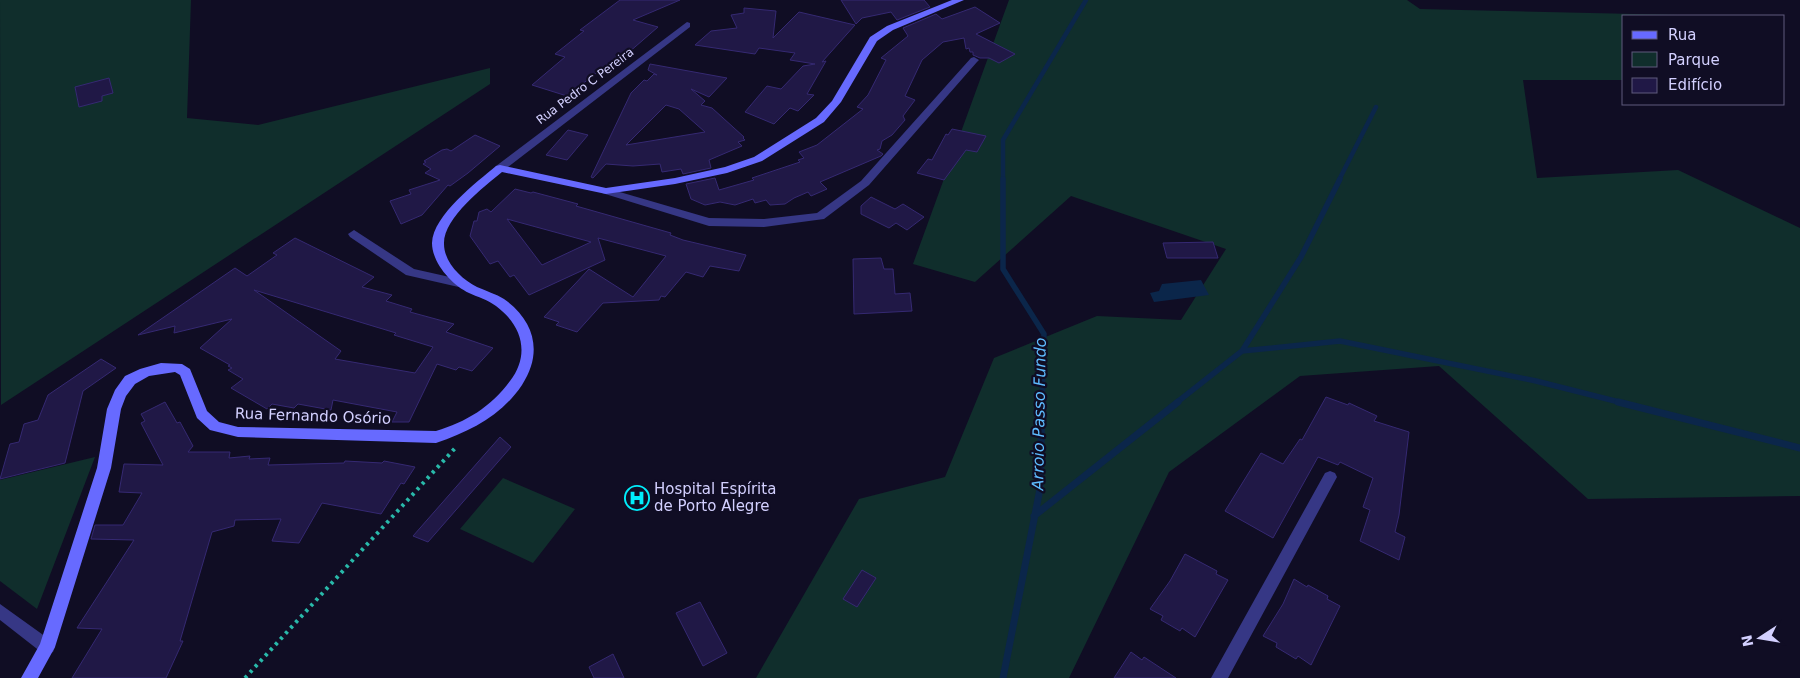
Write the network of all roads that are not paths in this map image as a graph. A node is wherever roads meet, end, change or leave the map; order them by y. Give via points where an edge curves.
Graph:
1 (960, 0) edge
2 (686, 25) dead end
3 (974, 60) dead end
4 (500, 168) junction
5 (606, 191) junction
6 (354, 234) dead end
7 (463, 284) junction
8 (1330, 476) dead end
9 (0, 611) edge
10 (47, 647) junction
11 (29, 678) edge
12 (1219, 678) edge

1 - 5 street via 890,28 873,39 836,102 820,120 758,159 727,170 675,181
2 - 4 street, Rua Pedro C Pereira
3 - 5 street via 865,183 820,216 764,223 709,222
4 - 5 street
4 - 7 street, Rua Fernando Osório via 447,218 438,242 444,263
6 - 7 street, Rua Fernando Osório via 410,272
7 - 10 street, Rua Fernando Osório via 500,303 519,322 528,342 526,366 502,403 483,418 460,430 436,437 238,432 215,426 202,414 185,372 177,367 145,372 130,380 114,409 104,468
8 - 12 street
9 - 10 street
10 - 11 street, Rua Fernando Osório

